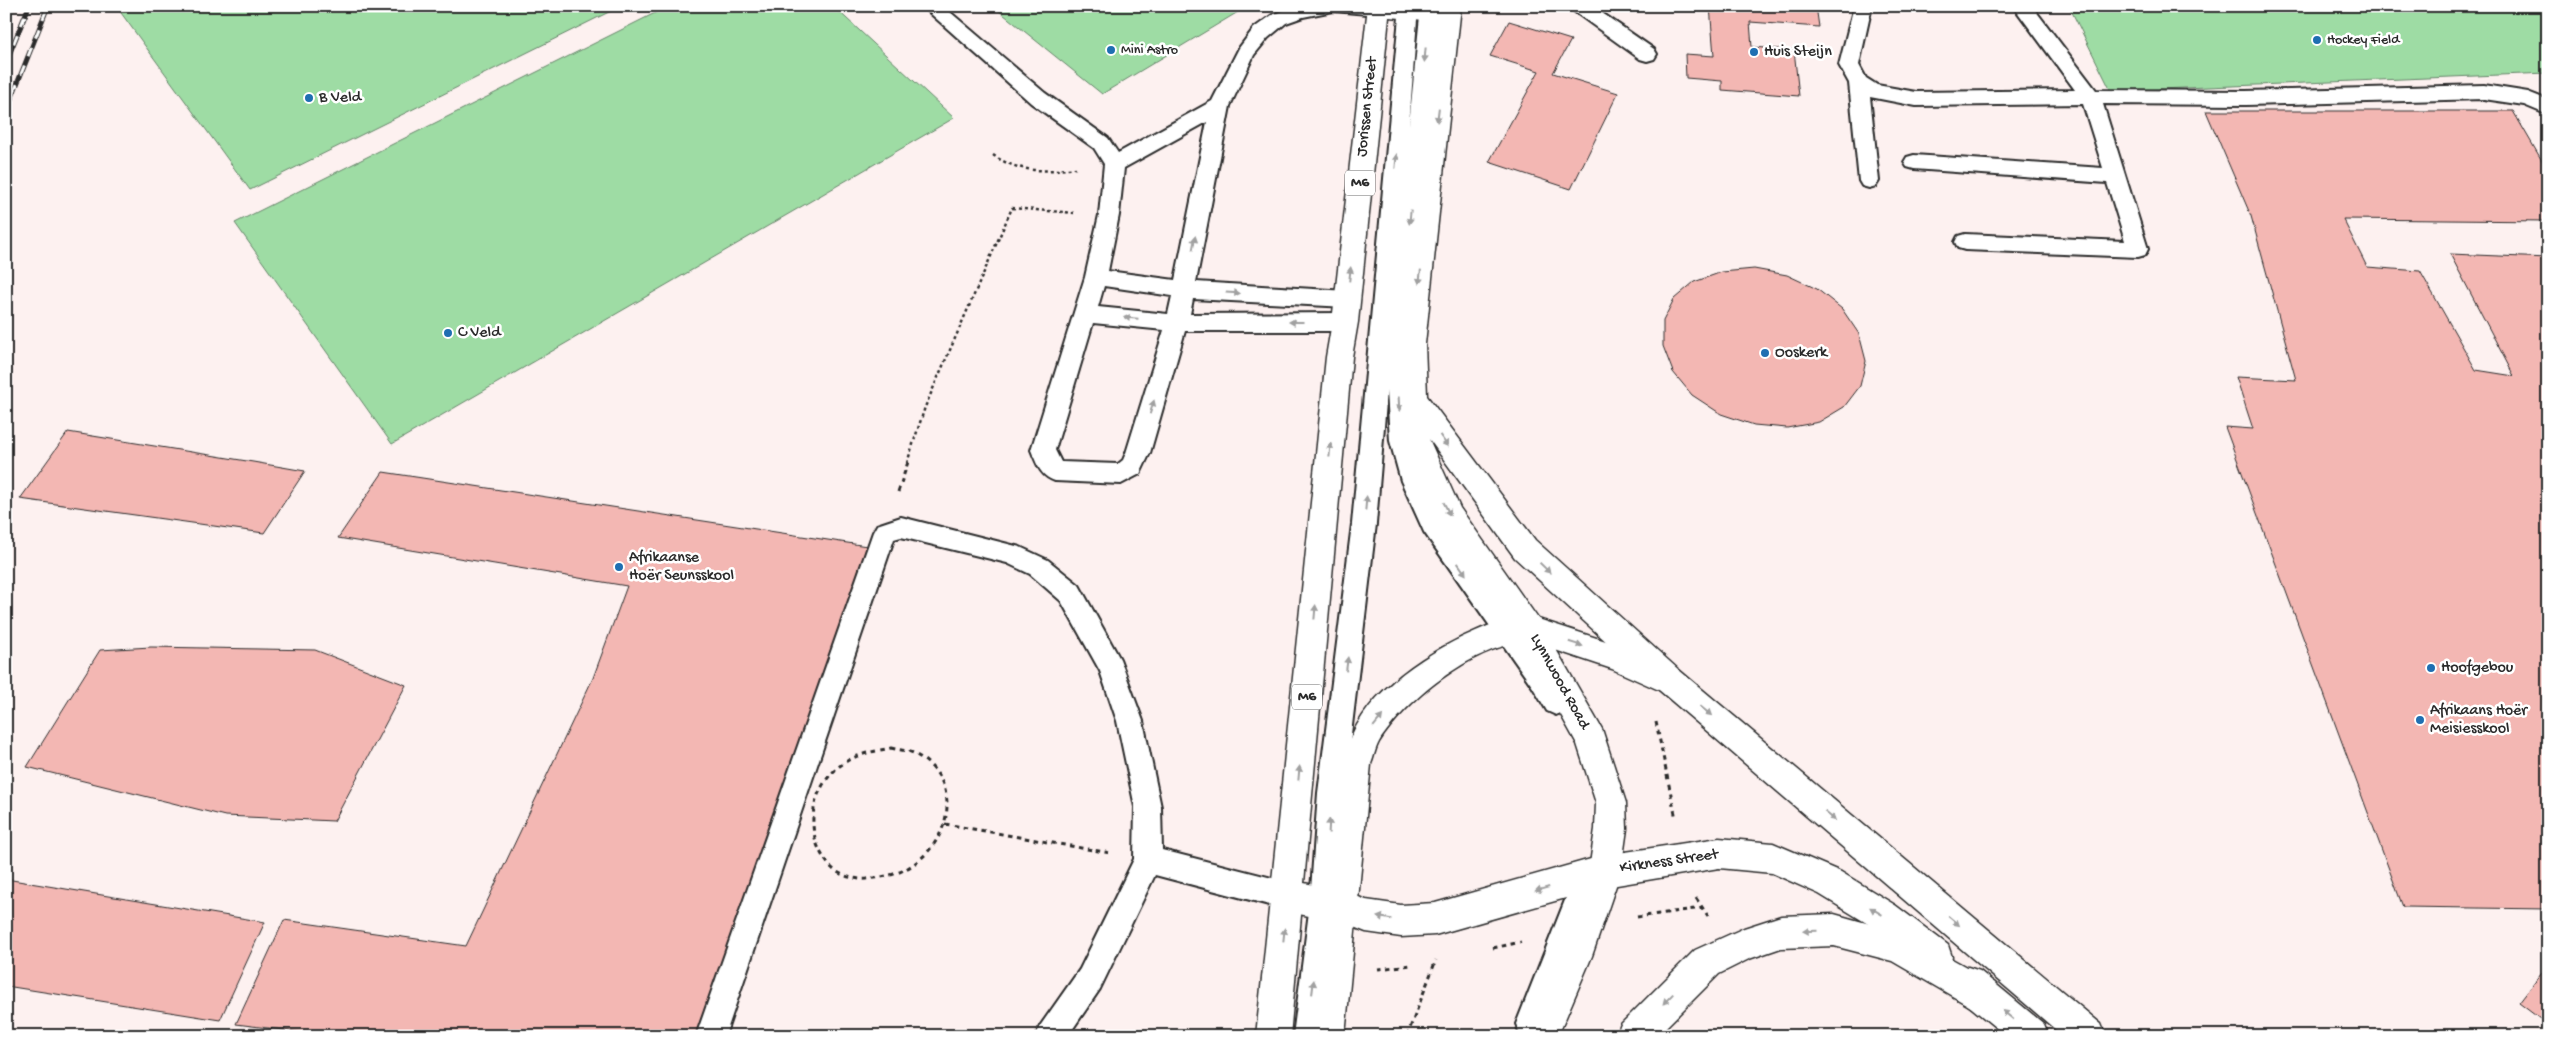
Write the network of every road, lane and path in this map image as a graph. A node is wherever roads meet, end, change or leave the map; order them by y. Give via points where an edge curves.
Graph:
1 (931, 6) edge
2 (1328, 6) edge
3 (1338, 6) edge
4 (1579, 6) edge
5 (1863, 6) edge
6 (2022, 6) edge
7 (1379, 8) edge
8 (1429, 10) edge
9 (1647, 54) dead end
10 (1859, 83) junction
11 (2091, 97) junction
12 (1220, 106) junction
13 (2548, 108) edge
14 (993, 155) dead end
15 (1914, 162) dead end
16 (1114, 164) junction
17 (2116, 176) junction
18 (1869, 181) dead end
19 (1109, 215) junction
20 (1965, 242) dead end
21 (1096, 277) junction
22 (1184, 290) junction
23 (1346, 310) junction
24 (1086, 314) junction
25 (1177, 322) junction
26 (1396, 350) junction
27 (1416, 401) junction
28 (885, 532) junction
29 (1518, 631) junction
30 (1669, 680) junction
31 (1655, 714) dead end
32 (945, 824) junction
33 (1677, 825) dead end
34 (1148, 860) junction
35 (1597, 873) junction
36 (1288, 896) junction
37 (1332, 905) junction
38 (1702, 908) dead end
39 (1638, 917) dead end
40 (1436, 960) dead end
41 (1983, 995) junction
42 (710, 1036) edge
43 (1050, 1036) edge
44 (1273, 1036) edge
45 (1307, 1036) edge
46 (1328, 1036) edge
47 (1407, 1036) edge
48 (1526, 1036) edge
49 (1541, 1036) edge
50 (1633, 1036) edge
51 (2032, 1036) edge
52 (2089, 1036) edge

1 - 16 lane via 1038,98 1101,143
2 - 12 lane via 1299,11 1279,19 1262,33 1246,53
3 - 7 lane
4 - 9 lane
5 - 10 lane via 1849,65
6 - 11 lane
7 - 8 main road
23 -> 7 main road, Jorissen Street / M6
8 -> 26 main road
26 -> 8 lane, Jorissen Street
10 - 11 lane via 1872,91 1916,99
10 - 18 lane
11 - 13 lane via 2246,98 2484,92 2528,99
11 - 17 lane
12 - 16 lane
22 -> 12 lane
14 - 16 path via 1006,165 1038,172
15 - 17 lane
16 - 19 lane
17 - 20 lane via 2138,249
19 - 21 lane
19 - 28 path via 1012,208 926,407
21 - 22 lane
21 - 24 lane
22 -> 23 lane
22 - 25 lane
23 -> 25 lane
36 -> 23 main road, Jorissen Street / M6
25 -> 24 lane
24 -> 25 lane via 1042,450 1055,471 1121,474 1132,467
26 - 27 main road, Lynnwood Road
26 -> 29 lane, Lynnwood Road via 1401,441 1413,481 1432,525
37 -> 26 lane via 1331,793 1364,524
27 -> 29 main road, Lynnwood Road via 1416,440 1449,515
27 -> 30 main road via 1525,549
28 - 34 lane via 901,527 1011,554 1039,567 1070,592 1111,667 1130,721 1148,807
28 - 42 lane
29 -> 30 main road via 1618,658
29 - 35 main road, Lynnwood Road via 1591,739 1611,803 1611,830
37 -> 29 main road via 1356,764 1368,733 1388,708 1425,675 1466,649
30 -> 52 main road
31 - 33 path
32 - 32 path via 948,801 943,780 931,763 912,753 891,748 867,752 845,763 826,779 815,799 810,819 812,840 821,858 836,872 878,880 900,873 920,861 936,844
32 - 34 path
34 - 36 lane
34 - 43 lane via 1090,979
35 -> 37 main road, Kirkness Street via 1435,919 1401,921 1366,916
41 -> 35 main road, Kirkness Street via 1884,916 1830,883 1773,858 1720,853
35 - 48 lane, Lynnwood Road
35 - 49 main road, Lynnwood Road via 1576,956
36 - 37 main road, Kirkness Street
44 -> 36 main road, M6
45 -> 37 lane
37 - 46 main road
38 - 39 path
40 - 47 path
41 -> 50 main road via 1898,946 1834,930 1781,932 1744,944 1707,962
51 -> 41 main road, Kirkness Street

